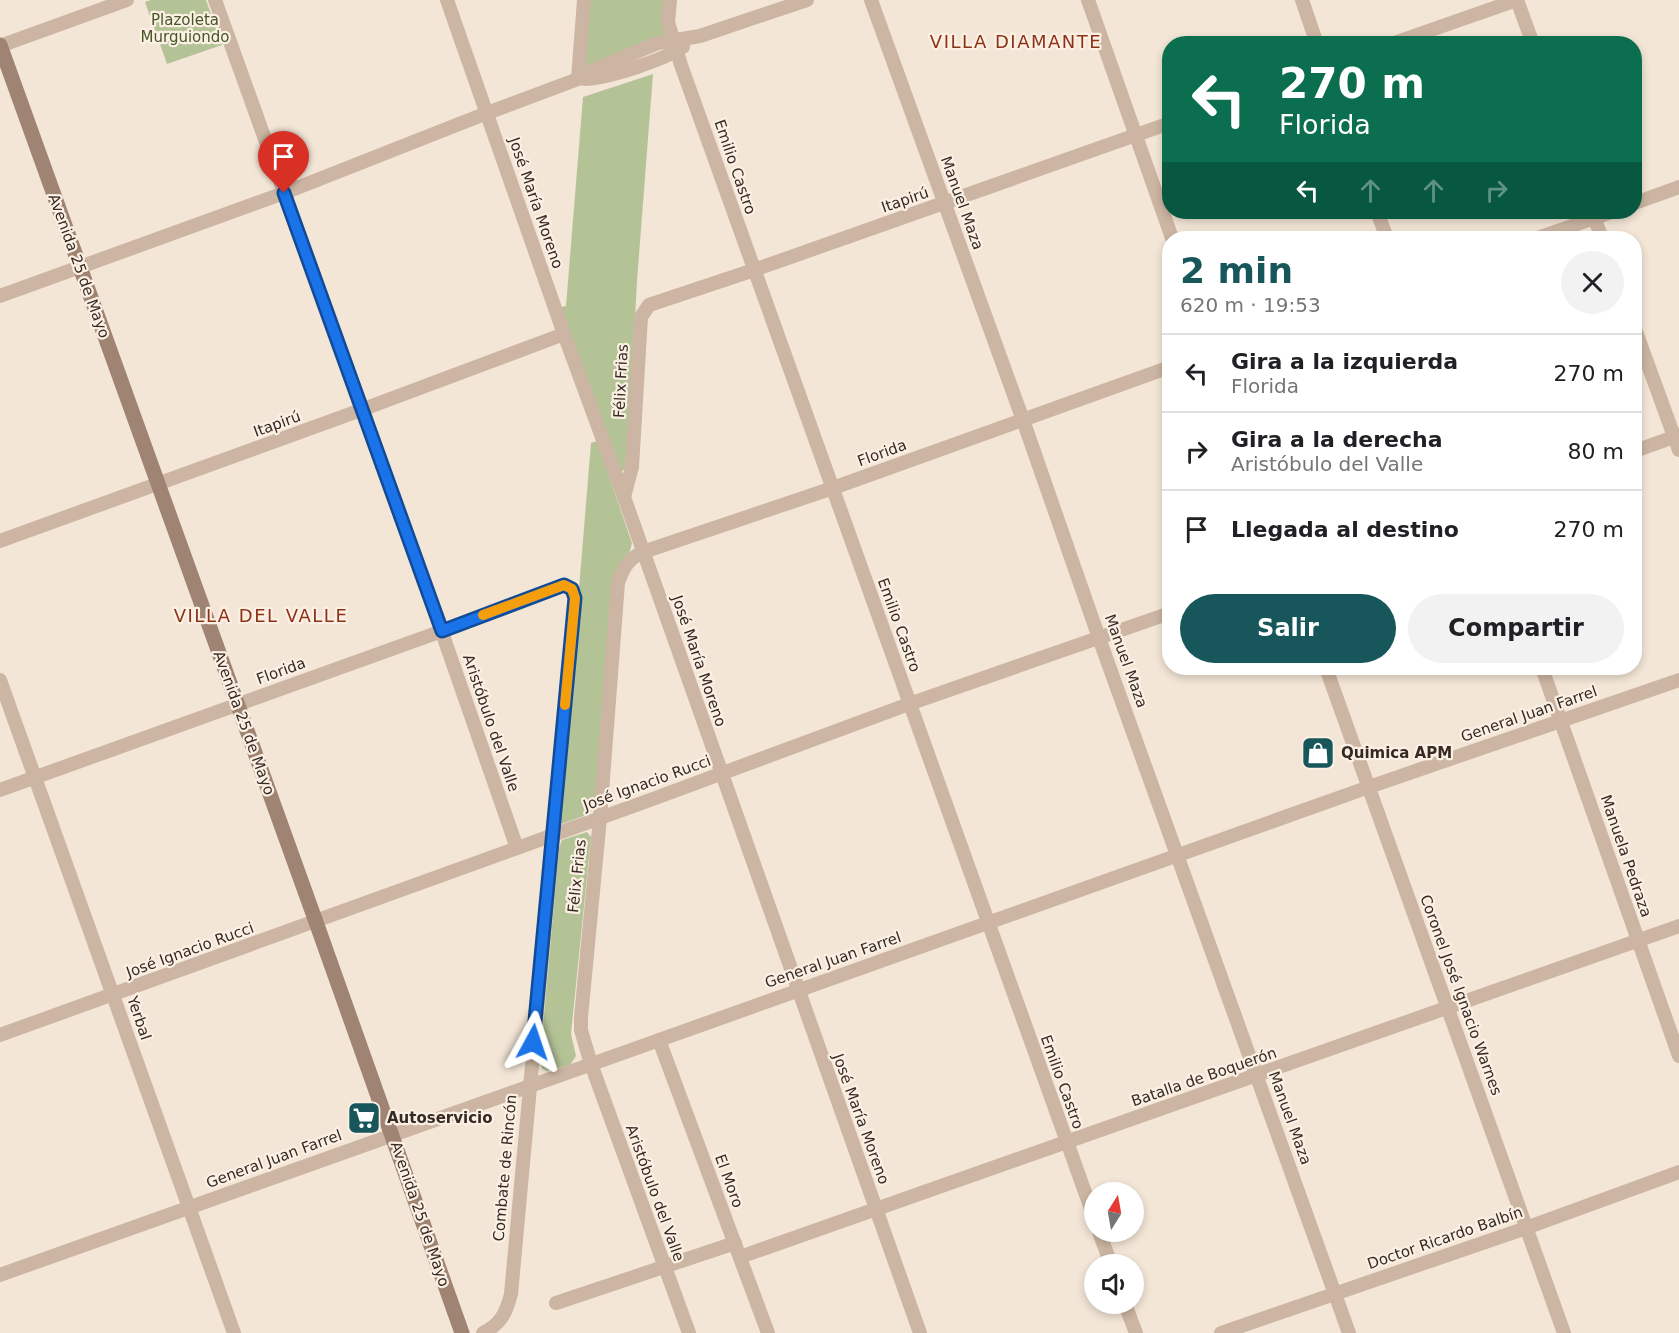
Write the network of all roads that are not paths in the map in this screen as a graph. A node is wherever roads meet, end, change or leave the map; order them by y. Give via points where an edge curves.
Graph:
1 (127, 0) edge
2 (215, 0) edge
3 (447, 0) edge
4 (584, 0) edge
5 (670, 0) edge
6 (807, 0) edge
7 (871, 0) edge
8 (1088, 0) edge
9 (1302, 0) edge
10 (1517, 0) edge
11 (1314, 36) edge
12 (1414, 36) edge
13 (1530, 36) edge
14 (0, 46) edge
15 (675, 46) junction
16 (578, 79) junction
17 (487, 113) junction
18 (1162, 126) edge
19 (1136, 135) junction
20 (1679, 187) edge
21 (284, 193) junction
22 (1642, 200) edge
23 (945, 203) junction
24 (1162, 209) edge
25 (1583, 219) edge
26 (1554, 231) edge
27 (80, 267) junction
28 (754, 270) junction
29 (0, 296) edge
30 (650, 305) joint
31 (564, 334) junction
32 (1642, 347) edge
33 (1162, 370) edge
34 (361, 410) junction
35 (1023, 420) junction
36 (1678, 441) edge
37 (1642, 449) edge
38 (157, 484) junction
39 (833, 488) junction
40 (624, 497) junction
41 (0, 541) edge
42 (643, 552) junction
43 (618, 583) joint
44 (572, 589) joint
45 (1162, 616) edge
46 (442, 631) junction
47 (1099, 638) junction
48 (1329, 675) edge
49 (1545, 675) edge
50 (0, 680) edge
51 (1679, 680) edge
52 (238, 704) junction
53 (909, 704) junction
54 (1561, 720) junction
55 (721, 773) junction
56 (35, 778) junction
57 (1369, 787) junction
58 (0, 790) edge
59 (600, 818) junction
60 (553, 835) junction
61 (517, 848) junction
62 (1179, 855) junction
63 (316, 922) junction
64 (988, 923) junction
65 (1679, 926) edge
66 (1639, 940) junction
67 (797, 991) junction
68 (113, 995) junction
69 (1447, 1006) junction
70 (0, 1035) edge
71 (659, 1040) junction
72 (1679, 1056) edge
73 (591, 1064) junction
74 (1257, 1076) junction
75 (529, 1088) junction
76 (392, 1134) junction
77 (1067, 1143) junction
78 (1679, 1172) edge
79 (1084, 1190) edge
80 (189, 1208) junction
81 (876, 1209) junction
82 (1526, 1227) junction
83 (735, 1243) junction
84 (740, 1257) junction
85 (664, 1266) junction
86 (0, 1275) edge
87 (1335, 1294) junction
88 (556, 1303) dead end
89 (1129, 1314) edge
90 (234, 1333) edge
91 (462, 1333) edge
92 (483, 1333) edge
93 (688, 1333) edge
94 (768, 1333) edge
95 (920, 1333) edge
96 (1136, 1333) edge
97 (1221, 1333) edge
98 (1349, 1333) edge
99 (1564, 1333) edge

1 - 14 street
2 - 21 street, Aristóbulo del Valle
3 - 17 street, José María Moreno
4 - 16 street
5 - 15 street, Emilio Castro via 668,22
6 - 15 street
7 - 23 street, Manuel Maza
8 - 19 street
9 - 11 street
10 - 12 street
10 - 13 street
14 - 27 main road, Avenida 25 de Mayo
15 - 16 street via 612,74
15 - 28 street, Emilio Castro
16 - 17 street
17 - 21 street
17 - 31 street, José María Moreno
18 - 19 street, Itapirú
19 - 23 street, Itapirú
19 - 24 street
20 - 22 street
21 - 27 street
21 - 34 street, Aristóbulo del Valle
23 - 28 street, Itapirú
23 - 35 street, Manuel Maza
25 - 26 street
27 - 29 street
27 - 38 main road, Avenida 25 de Mayo
28 - 30 street, Itapirú
28 - 39 street, Emilio Castro
30 - 40 street, Félix Frias via 641,317 632,467
31 - 34 street, Itapirú
31 - 40 street, José María Moreno
32 - 36 street
33 - 35 street, Florida
34 - 38 street, Itapirú
34 - 46 street, Aristóbulo del Valle
35 - 39 street, Florida
35 - 47 street, Manuel Maza
36 - 37 street
38 - 41 street, Itapirú
38 - 52 main road, Avenida 25 de Mayo
39 - 42 street, Florida
39 - 53 street, Emilio Castro
40 - 42 street, José María Moreno
42 - 43 street, Florida via 627,561
42 - 55 street, José María Moreno
43 - 59 street, Félix Frias
44 - 46 street, Florida via 564,585
44 - 60 street, Combate de Rincón via 575,598
45 - 47 street, José Ignacio Rucci
46 - 52 street, Florida
46 - 61 street, Aristóbulo del Valle
47 - 53 street, José Ignacio Rucci
47 - 62 street, Manuel Maza
48 - 57 street, Coronel José Ignacio Warnes
49 - 54 street, Manuela Pedraza
50 - 56 street, Yerbal
51 - 54 street, General Juan Farrel
52 - 56 street, Florida
52 - 63 main road, Avenida 25 de Mayo
53 - 55 street, José Ignacio Rucci
53 - 64 street, Emilio Castro
54 - 57 street, General Juan Farrel
54 - 66 street, Manuela Pedraza
55 - 59 street, José Ignacio Rucci
55 - 67 street, José María Moreno
56 - 58 street, Florida
56 - 68 street, Yerbal
57 - 62 street, General Juan Farrel
57 - 69 street, Coronel José Ignacio Warnes
59 - 60 street, José Ignacio Rucci
59 - 73 street, Félix Frias via 581,1017
60 - 61 street, José Ignacio Rucci
60 - 75 street, Combate de Rincón
61 - 63 street, José Ignacio Rucci
62 - 64 street, General Juan Farrel
62 - 74 street, Manuel Maza
63 - 68 street, José Ignacio Rucci
63 - 76 main road, Avenida 25 de Mayo
64 - 67 street, General Juan Farrel
64 - 77 street, Emilio Castro
65 - 66 street, Batalla de Boquerón
66 - 69 street, Batalla de Boquerón
66 - 72 street, Manuela Pedraza
67 - 71 street, General Juan Farrel
67 - 81 street, José María Moreno
68 - 70 street, José Ignacio Rucci
68 - 80 street, Yerbal
69 - 74 street, Batalla de Boquerón
69 - 82 street, Coronel José Ignacio Warnes
71 - 73 street, General Juan Farrel
71 - 83 street, El Moro
73 - 75 street, General Juan Farrel
73 - 85 street, Aristóbulo del Valle
74 - 77 street, Batalla de Boquerón
74 - 87 street, Manuel Maza
75 - 76 street, General Juan Farrel
75 - 92 street, Combate de Rincón via 511,1294 502,1319
76 - 80 street, General Juan Farrel
76 - 91 main road, Avenida 25 de Mayo
77 - 79 street, Emilio Castro
77 - 81 street, Batalla de Boquerón
78 - 82 street, Doctor Ricardo Balbín
80 - 86 street, General Juan Farrel
80 - 90 street, Yerbal
81 - 84 street, Batalla de Boquerón
81 - 95 street, José María Moreno
82 - 87 street, Doctor Ricardo Balbín
82 - 99 street, Coronel José Ignacio Warnes
83 - 84 street, El Moro
83 - 85 street
84 - 94 street, El Moro
85 - 88 street
85 - 93 street, Aristóbulo del Valle
87 - 97 street, Doctor Ricardo Balbín
87 - 98 street, Manuel Maza
89 - 96 street

